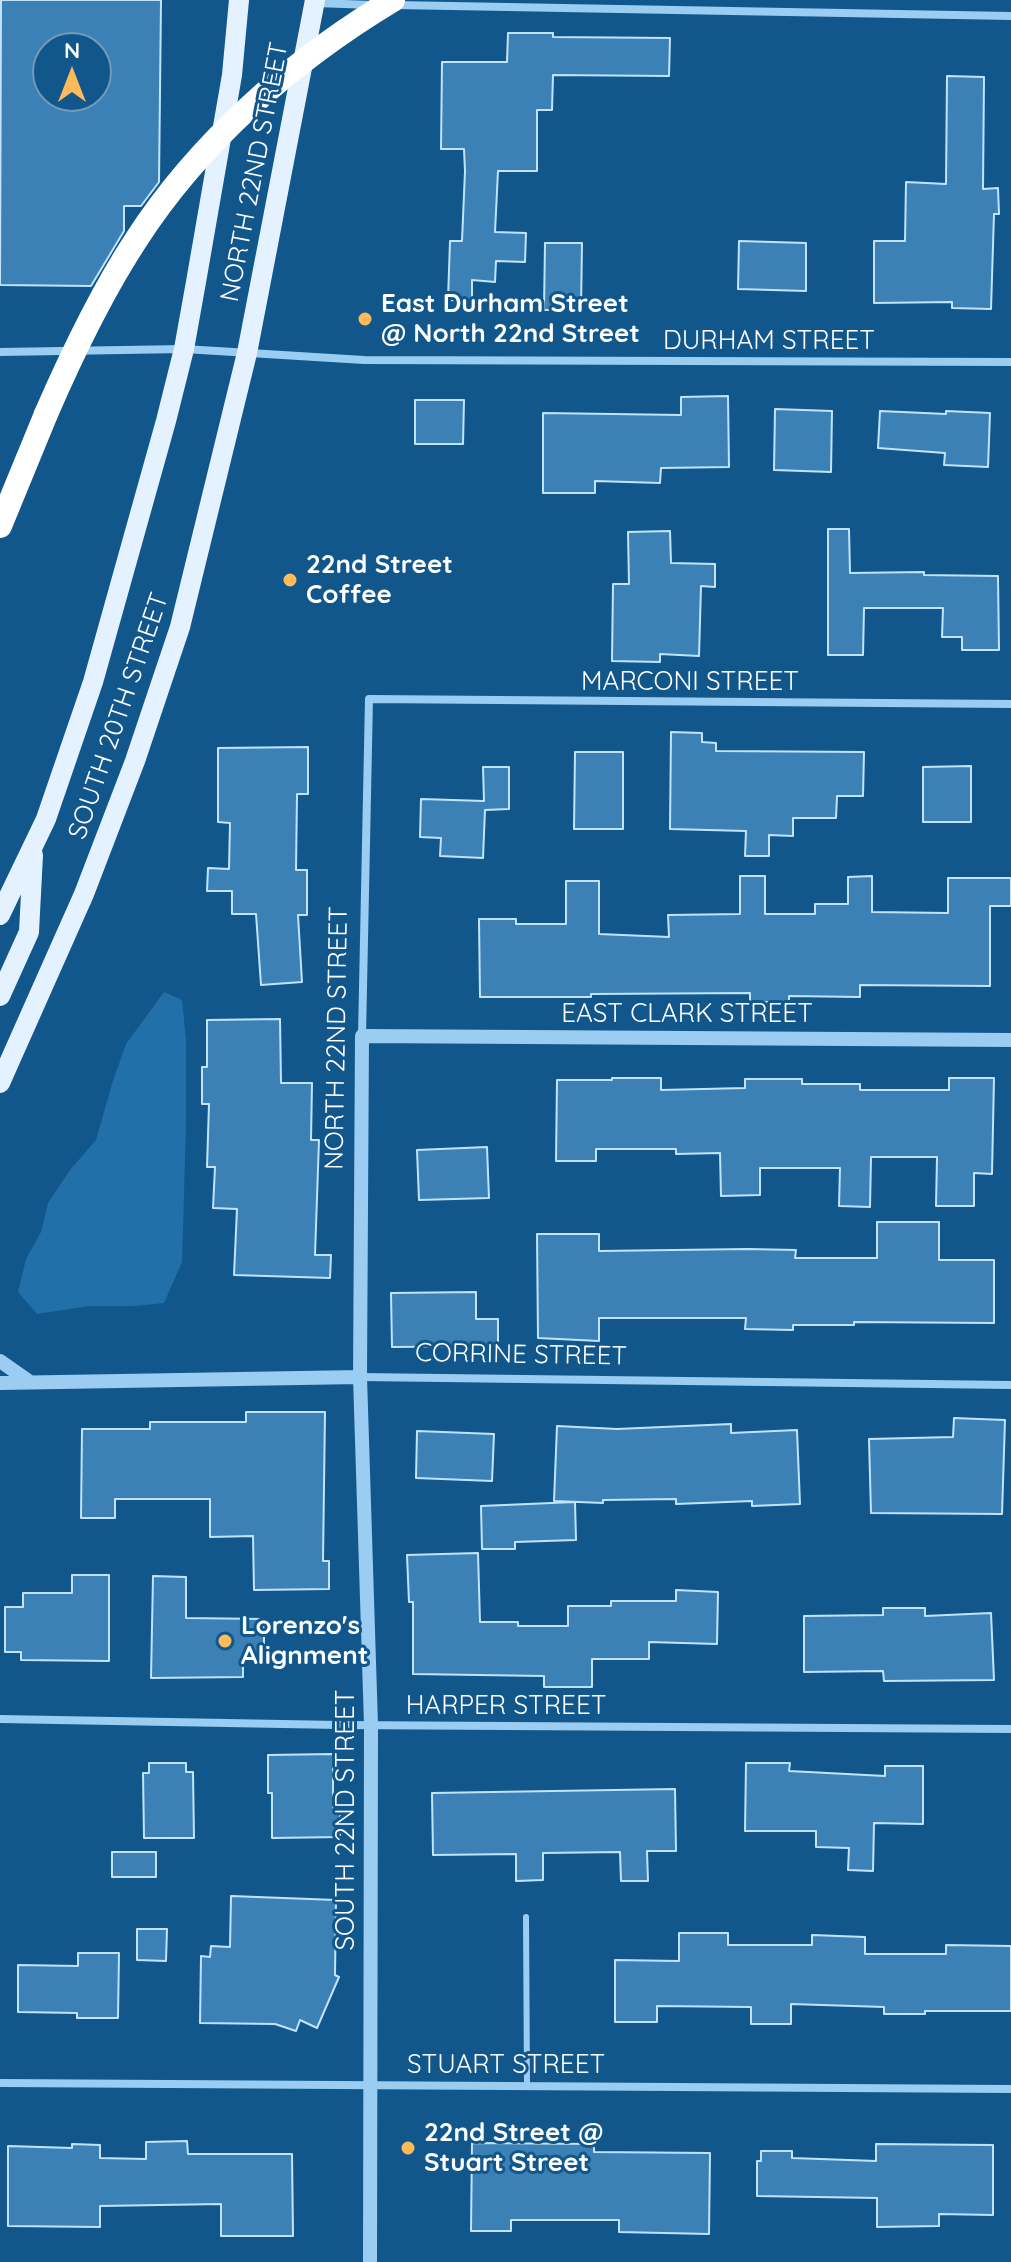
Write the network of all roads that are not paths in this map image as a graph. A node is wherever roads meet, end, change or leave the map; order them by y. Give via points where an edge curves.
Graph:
1 (239, 0) edge
2 (393, 0) edge
3 (314, 1) edge
4 (1011, 16) edge
5 (184, 349) junction
6 (0, 352) edge
7 (247, 353) junction
8 (1011, 362) edge
9 (0, 526) edge
10 (369, 699) joint
11 (1011, 704) edge
12 (34, 843) junction
13 (0, 915) edge
14 (0, 996) edge
15 (362, 1036) junction
16 (1011, 1040) edge
17 (0, 1083) edge
18 (0, 1361) edge
19 (360, 1377) junction
20 (0, 1383) edge
21 (30, 1383) junction
22 (1011, 1385) edge
23 (0, 1719) edge
24 (371, 1725) junction
25 (1011, 1729) edge
26 (526, 1917) dead end
27 (0, 2083) edge
28 (369, 2084) junction
29 (527, 2085) junction
30 (1011, 2089) edge
31 (370, 2262) edge

1 - 5 main road, NORTH 22ND STREET via 232,75
2 - 9 highway, bridge via 285,76 229,127 172,191 137,238 86,325
3 - 4 street
3 - 7 main road, NORTH 22ND STREET
5 - 6 street, DURHAM STREET
5 - 7 street, DURHAM STREET
5 - 12 main road, SOUTH 20TH STREET via 93,682
7 - 8 street, DURHAM STREET via 364,360
7 - 17 main road, SOUTH 20TH STREET via 180,627 135,761 84,894
10 - 11 street, MARCONI STREET
10 - 15 street, NORTH 22ND STREET
12 - 13 main road, SOUTH 20TH STREET
12 - 14 main road via 29,932
15 - 16 street, EAST CLARK STREET
15 - 19 street, NORTH 22ND STREET
18 - 21 street
19 - 21 street, CORRINE STREET
19 - 22 street, CORRINE STREET
19 - 24 street, SOUTH 22ND STREET
20 - 21 street, CORRINE STREET
23 - 24 street, HARPER STREET
24 - 25 street, HARPER STREET
24 - 28 street, SOUTH 22ND STREET
26 - 29 lane
27 - 28 street, STUART STREET
28 - 29 street, STUART STREET
28 - 31 street, SOUTH 22ND STREET
29 - 30 street, STUART STREET

